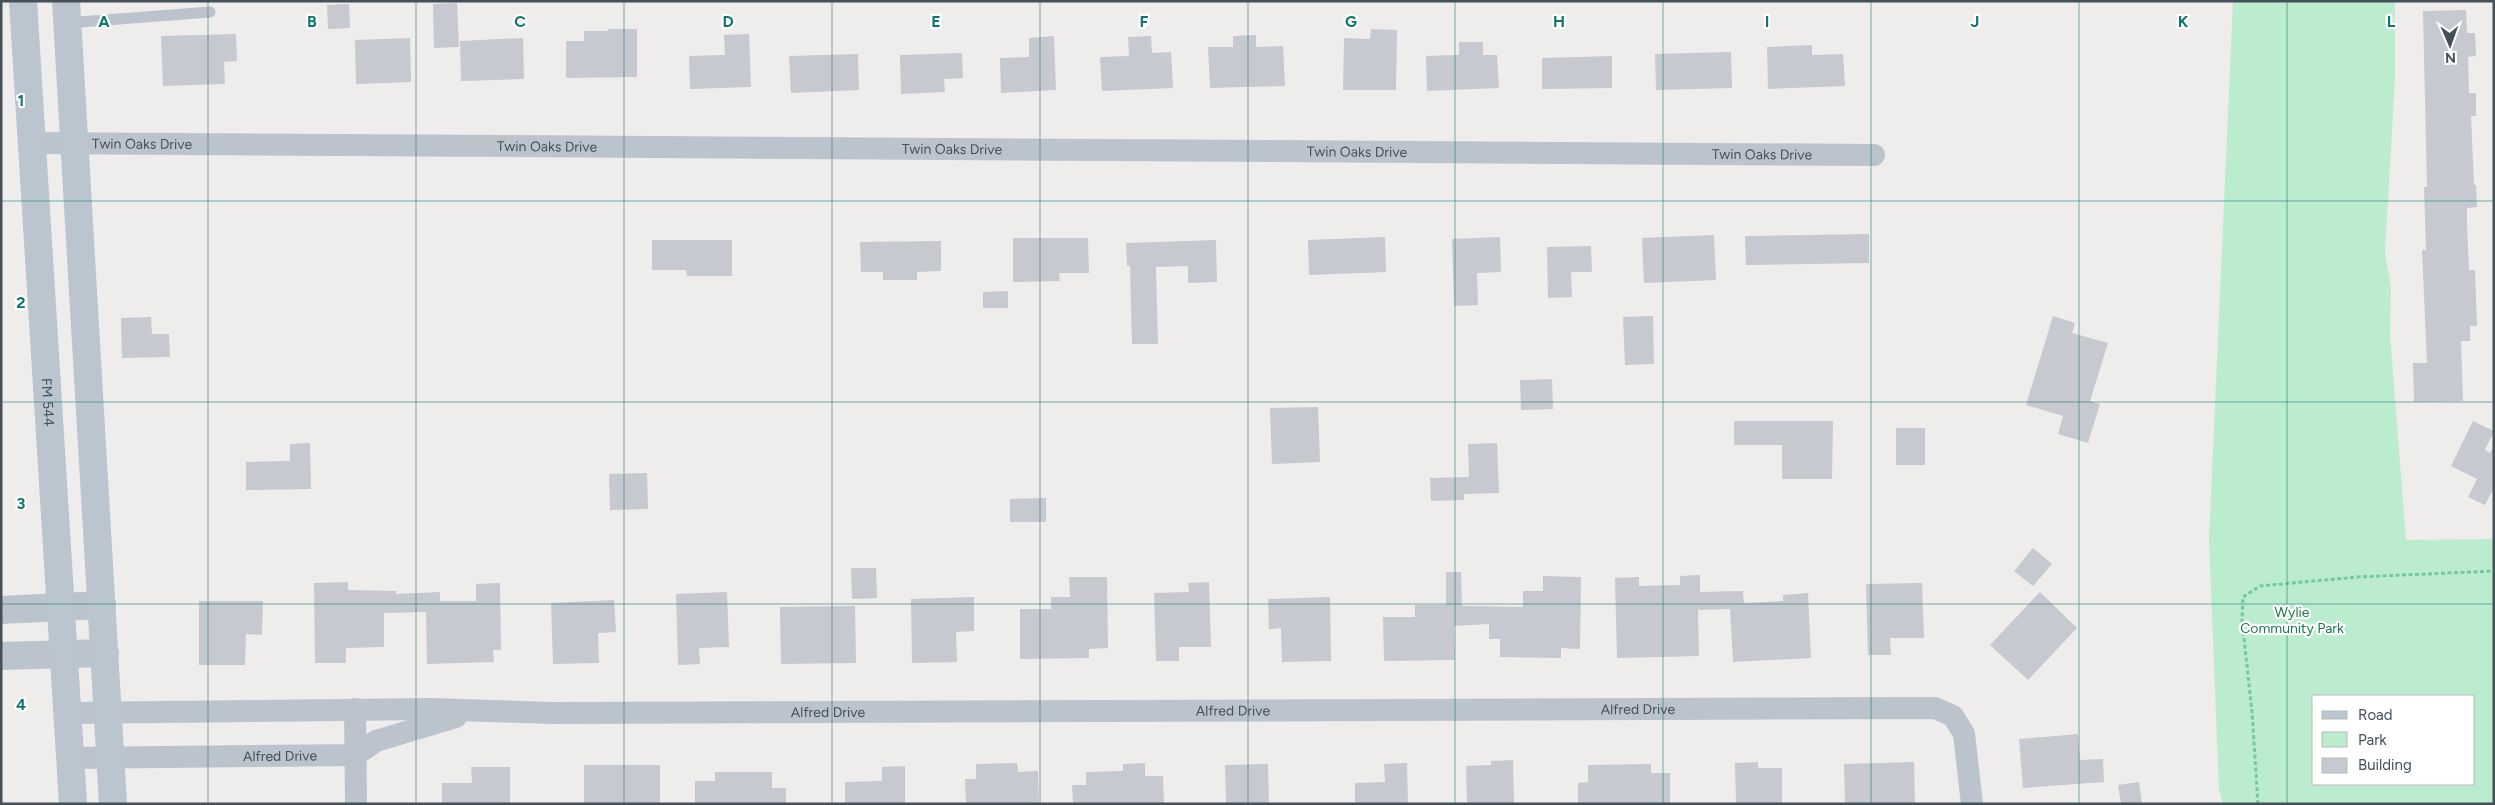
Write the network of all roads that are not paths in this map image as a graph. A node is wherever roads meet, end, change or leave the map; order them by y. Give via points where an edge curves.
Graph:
1 (23, 1) edge
2 (66, 12) edge
3 (210, 12) dead end
4 (74, 142) junction
5 (31, 143) junction
6 (1874, 155) dead end
7 (102, 605) junction
8 (61, 606) junction
9 (1, 610) edge
10 (63, 653) junction
11 (105, 653) junction
12 (1, 656) edge
13 (355, 710) junction
14 (481, 711) junction
15 (67, 713) junction
16 (109, 713) junction
17 (356, 755) junction
18 (111, 757) junction
19 (70, 758) junction
20 (73, 804) edge
21 (113, 804) edge
22 (356, 804) edge
23 (1972, 804) edge

1 - 5 main road, FM 544
2 - 3 lane
2 - 4 main road
4 - 5 street, Twin Oaks Drive
4 - 6 street, Twin Oaks Drive
4 - 7 main road
5 - 8 main road, FM 544
7 - 8 street
7 - 11 main road
8 - 9 street
8 - 10 main road, FM 544
10 - 11 street
10 - 12 street
10 - 15 main road, FM 544
11 - 16 main road
13 - 14 street, Alfred Drive
13 - 16 street, Alfred Drive
13 - 17 street
14 - 17 street, Alfred Drive via 376,741
14 - 23 street, Alfred Drive via 1935,708 1953,716 1964,734
15 - 16 street, Alfred Drive
15 - 19 main road, FM 544
16 - 18 main road
17 - 18 street, Alfred Drive
17 - 22 street
18 - 19 street, Alfred Drive
18 - 21 main road
19 - 20 main road, FM 544

